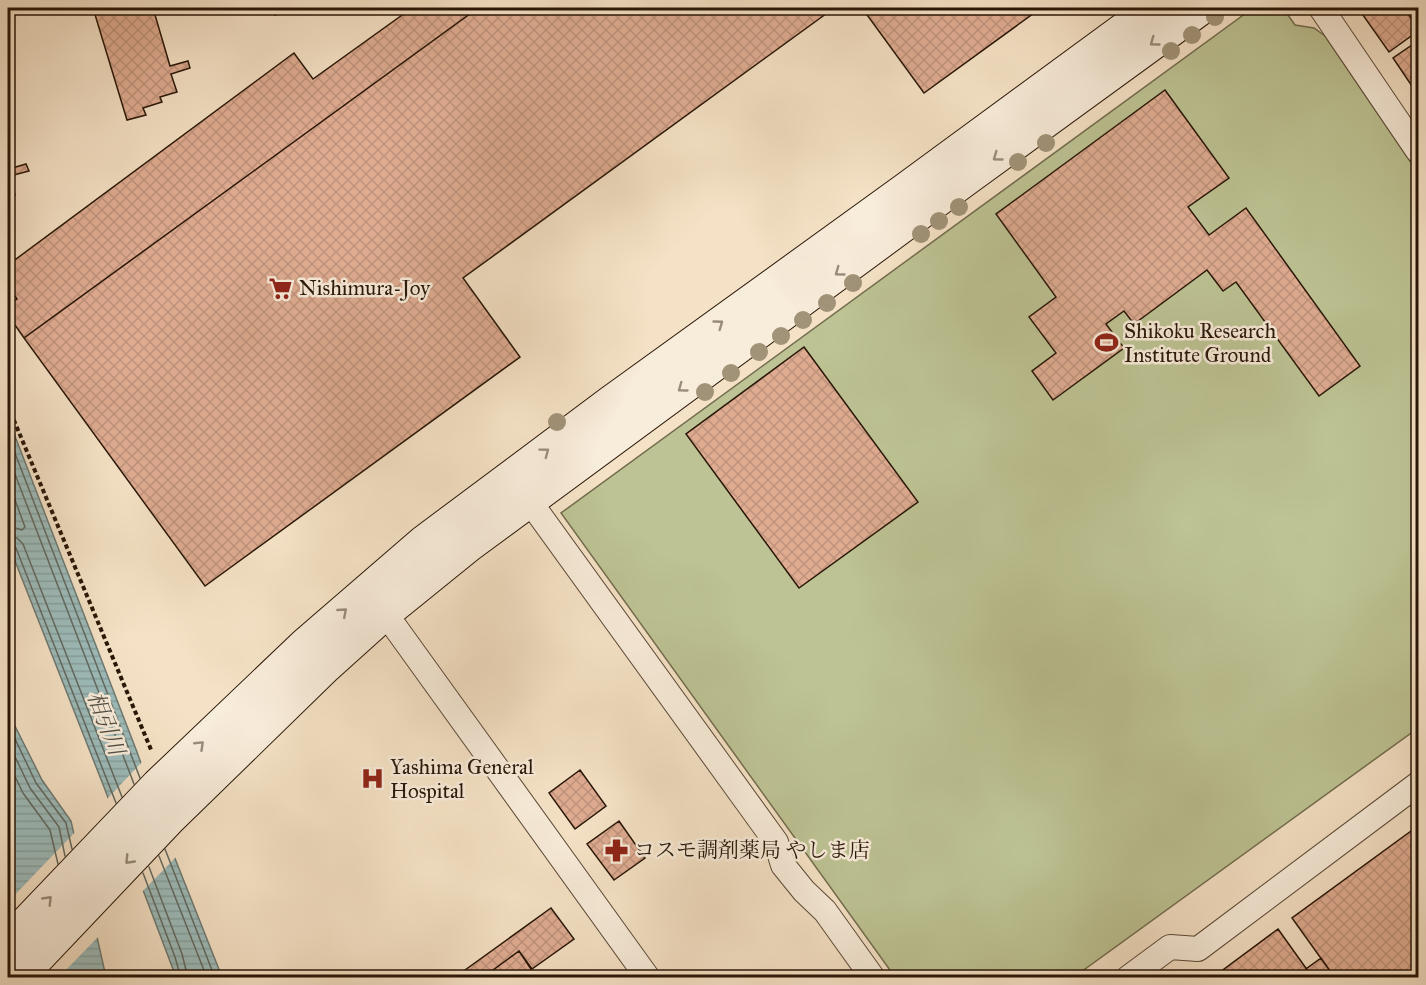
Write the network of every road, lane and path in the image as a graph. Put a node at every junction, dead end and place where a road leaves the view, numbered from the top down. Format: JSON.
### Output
{"nodes":[{"id":1,"x":1153,"y":8,"type":"edge"},
{"id":2,"x":1202,"y":8,"type":"edge"},
{"id":3,"x":1321,"y":8,"type":"edge"},
{"id":4,"x":1419,"y":151,"type":"edge"},
{"id":5,"x":8,"y":406,"type":"edge"},
{"id":6,"x":520,"y":489,"type":"junction"},
{"id":7,"x":385,"y":613,"type":"junction"},
{"id":8,"x":157,"y":773,"type":"junction"},
{"id":9,"x":1419,"y":784,"type":"edge"},
{"id":10,"x":8,"y":942,"type":"edge"},
{"id":11,"x":18,"y":978,"type":"edge"},
{"id":12,"x":648,"y":978,"type":"edge"},
{"id":13,"x":873,"y":978,"type":"edge"},
{"id":14,"x":1128,"y":978,"type":"edge"}],
"edges":[{"from":6,"to":1,"type":"street","one_way":true},
{"from":2,"to":6,"type":"street","one_way":true},
{"from":3,"to":4,"type":"street"},
{"from":5,"to":8,"type":"path"},
{"from":6,"to":7,"type":"street"},
{"from":8,"to":6,"type":"street","one_way":true},
{"from":6,"to":13,"type":"street"},
{"from":7,"to":11,"type":"street","one_way":true},
{"from":7,"to":12,"type":"street"},
{"from":10,"to":8,"type":"street","one_way":true},
{"from":9,"to":14,"type":"street"}]}
